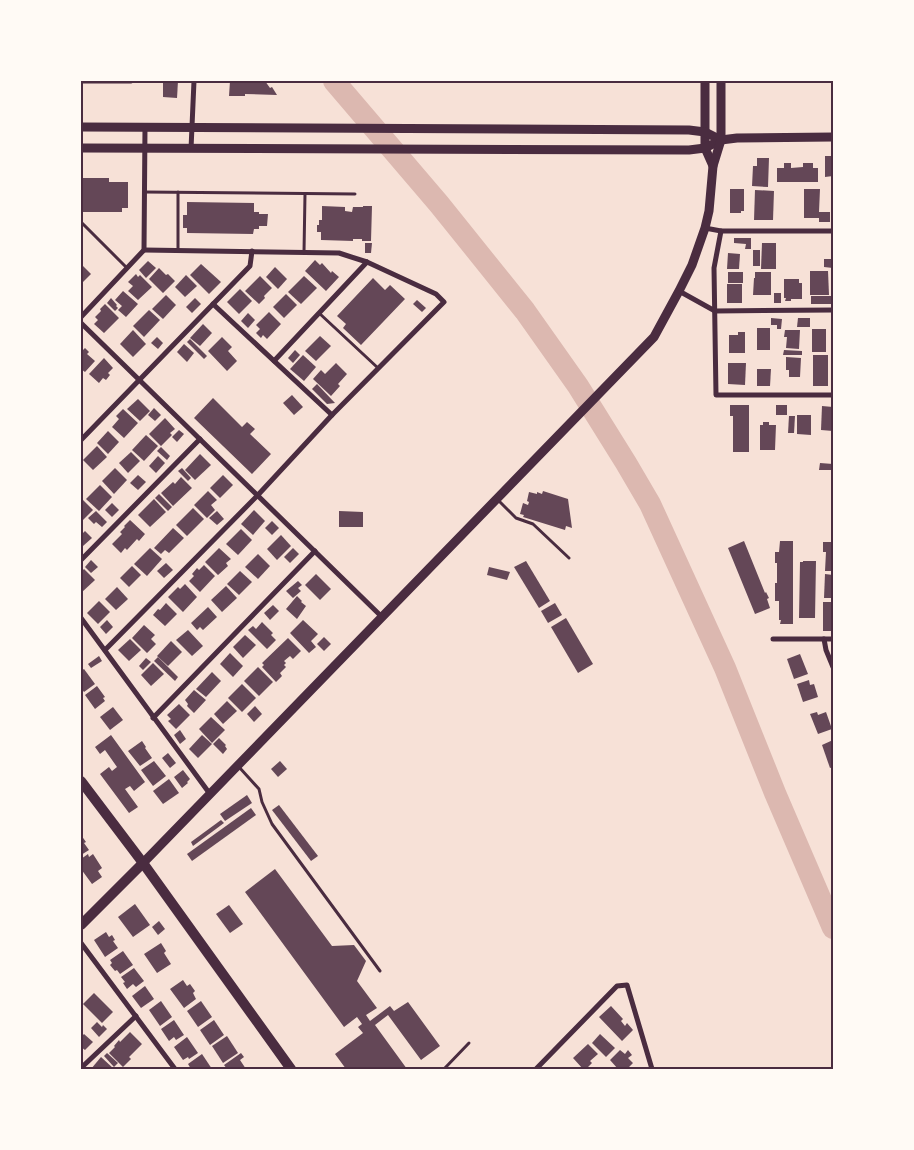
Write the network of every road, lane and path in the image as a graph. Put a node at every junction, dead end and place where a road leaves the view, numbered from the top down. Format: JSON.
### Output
{"nodes":[{"id":1,"x":194,"y":81,"type":"edge"},
{"id":2,"x":705,"y":81,"type":"edge"},
{"id":3,"x":720,"y":81,"type":"edge"},
{"id":4,"x":81,"y":82,"type":"edge"},
{"id":5,"x":99,"y":82,"type":"edge"},
{"id":6,"x":131,"y":82,"type":"edge"},
{"id":7,"x":81,"y":127,"type":"edge"},
{"id":8,"x":145,"y":127,"type":"junction"},
{"id":9,"x":193,"y":128,"type":"junction"},
{"id":10,"x":705,"y":132,"type":"junction"},
{"id":11,"x":833,"y":137,"type":"edge"},
{"id":12,"x":721,"y":140,"type":"junction"},
{"id":13,"x":81,"y":148,"type":"edge"},
{"id":14,"x":705,"y":148,"type":"junction"},
{"id":15,"x":144,"y":149,"type":"junction"},
{"id":16,"x":191,"y":149,"type":"junction"},
{"id":17,"x":713,"y":166,"type":"junction"},
{"id":18,"x":144,"y":192,"type":"junction"},
{"id":19,"x":178,"y":192,"type":"junction"},
{"id":20,"x":305,"y":194,"type":"junction"},
{"id":21,"x":355,"y":194,"type":"dead end"},
{"id":22,"x":81,"y":222,"type":"edge"},
{"id":23,"x":705,"y":228,"type":"junction"},
{"id":24,"x":721,"y":231,"type":"junction"},
{"id":25,"x":833,"y":231,"type":"edge"},
{"id":26,"x":144,"y":250,"type":"junction"},
{"id":27,"x":178,"y":250,"type":"junction"},
{"id":28,"x":252,"y":251,"type":"junction"},
{"id":29,"x":304,"y":252,"type":"junction"},
{"id":30,"x":367,"y":262,"type":"junction"},
{"id":31,"x":127,"y":268,"type":"junction"},
{"id":32,"x":679,"y":291,"type":"junction"},
{"id":33,"x":213,"y":304,"type":"junction"},
{"id":34,"x":833,"y":310,"type":"edge"},
{"id":35,"x":715,"y":311,"type":"junction"},
{"id":36,"x":319,"y":314,"type":"junction"},
{"id":37,"x":81,"y":317,"type":"edge"},
{"id":38,"x":81,"y":323,"type":"edge"},
{"id":39,"x":274,"y":361,"type":"junction"},
{"id":40,"x":378,"y":369,"type":"junction"},
{"id":41,"x":140,"y":380,"type":"junction"},
{"id":42,"x":833,"y":395,"type":"edge"},
{"id":43,"x":332,"y":415,"type":"junction"},
{"id":44,"x":200,"y":439,"type":"junction"},
{"id":45,"x":81,"y":440,"type":"edge"},
{"id":46,"x":257,"y":496,"type":"junction"},
{"id":47,"x":497,"y":499,"type":"junction"},
{"id":48,"x":315,"y":551,"type":"junction"},
{"id":49,"x":569,"y":558,"type":"dead end"},
{"id":50,"x":81,"y":560,"type":"edge"},
{"id":51,"x":382,"y":617,"type":"junction"},
{"id":52,"x":81,"y":618,"type":"edge"},
{"id":53,"x":833,"y":638,"type":"edge"},
{"id":54,"x":772,"y":639,"type":"dead end"},
{"id":55,"x":824,"y":639,"type":"junction"},
{"id":56,"x":104,"y":650,"type":"junction"},
{"id":57,"x":833,"y":667,"type":"edge"},
{"id":58,"x":153,"y":718,"type":"junction"},
{"id":59,"x":237,"y":766,"type":"junction"},
{"id":60,"x":81,"y":781,"type":"edge"},
{"id":61,"x":210,"y":794,"type":"junction"},
{"id":62,"x":143,"y":863,"type":"junction"},
{"id":63,"x":81,"y":925,"type":"edge"},
{"id":64,"x":81,"y":942,"type":"edge"},
{"id":65,"x":380,"y":971,"type":"dead end"},
{"id":66,"x":136,"y":1016,"type":"junction"},
{"id":67,"x":469,"y":1043,"type":"dead end"},
{"id":68,"x":81,"y":1068,"type":"edge"},
{"id":69,"x":174,"y":1069,"type":"edge"},
{"id":70,"x":291,"y":1069,"type":"edge"},
{"id":71,"x":444,"y":1069,"type":"edge"},
{"id":72,"x":536,"y":1069,"type":"edge"},
{"id":73,"x":652,"y":1069,"type":"edge"}],
"edges":[{"from":1,"to":9,"type":"street"},
{"from":2,"to":10,"type":"street"},
{"from":3,"to":12,"type":"street"},
{"from":4,"to":5,"type":"lane"},
{"from":5,"to":6,"type":"lane"},
{"from":7,"to":8,"type":"street"},
{"from":8,"to":9,"type":"street"},
{"from":8,"to":15,"type":"street"},
{"from":9,"to":10,"type":"street"},
{"from":9,"to":16,"type":"street"},
{"from":10,"to":12,"type":"street"},
{"from":10,"to":14,"type":"street"},
{"from":11,"to":12,"type":"street"},
{"from":12,"to":14,"type":"street"},
{"from":12,"to":17,"type":"street"},
{"from":13,"to":15,"type":"street"},
{"from":14,"to":16,"type":"street"},
{"from":14,"to":17,"type":"street"},
{"from":15,"to":16,"type":"street"},
{"from":15,"to":18,"type":"street"},
{"from":17,"to":23,"type":"street"},
{"from":18,"to":19,"type":"lane"},
{"from":18,"to":26,"type":"street"},
{"from":19,"to":20,"type":"lane"},
{"from":19,"to":27,"type":"lane"},
{"from":20,"to":21,"type":"lane"},
{"from":20,"to":29,"type":"lane"},
{"from":22,"to":31,"type":"lane"},
{"from":23,"to":24,"type":"street"},
{"from":23,"to":32,"type":"street"},
{"from":24,"to":25,"type":"street"},
{"from":24,"to":35,"type":"street"},
{"from":26,"to":27,"type":"street"},
{"from":26,"to":31,"type":"street"},
{"from":27,"to":28,"type":"street"},
{"from":28,"to":29,"type":"street"},
{"from":28,"to":33,"type":"street"},
{"from":29,"to":30,"type":"street"},
{"from":30,"to":36,"type":"street"},
{"from":30,"to":40,"type":"street"},
{"from":31,"to":37,"type":"street"},
{"from":32,"to":35,"type":"street"},
{"from":32,"to":47,"type":"street"},
{"from":33,"to":39,"type":"street"},
{"from":33,"to":41,"type":"street"},
{"from":34,"to":35,"type":"street"},
{"from":35,"to":42,"type":"street"},
{"from":36,"to":39,"type":"street"},
{"from":36,"to":40,"type":"lane"},
{"from":38,"to":41,"type":"street"},
{"from":39,"to":43,"type":"street"},
{"from":40,"to":43,"type":"street"},
{"from":41,"to":44,"type":"street"},
{"from":41,"to":45,"type":"street"},
{"from":43,"to":46,"type":"street"},
{"from":44,"to":46,"type":"street"},
{"from":44,"to":50,"type":"street"},
{"from":46,"to":48,"type":"street"},
{"from":46,"to":56,"type":"street"},
{"from":47,"to":49,"type":"lane"},
{"from":47,"to":51,"type":"street"},
{"from":48,"to":51,"type":"street"},
{"from":48,"to":58,"type":"street"},
{"from":51,"to":59,"type":"street"},
{"from":52,"to":56,"type":"street"},
{"from":53,"to":55,"type":"street"},
{"from":54,"to":55,"type":"street"},
{"from":55,"to":57,"type":"street"},
{"from":56,"to":58,"type":"street"},
{"from":58,"to":61,"type":"street"},
{"from":59,"to":61,"type":"street"},
{"from":59,"to":65,"type":"lane"},
{"from":60,"to":62,"type":"main road"},
{"from":61,"to":62,"type":"street"},
{"from":62,"to":63,"type":"main road"},
{"from":62,"to":70,"type":"main road"},
{"from":64,"to":66,"type":"street"},
{"from":66,"to":68,"type":"street"},
{"from":66,"to":69,"type":"street"},
{"from":67,"to":71,"type":"lane"},
{"from":72,"to":73,"type":"street"}]}
